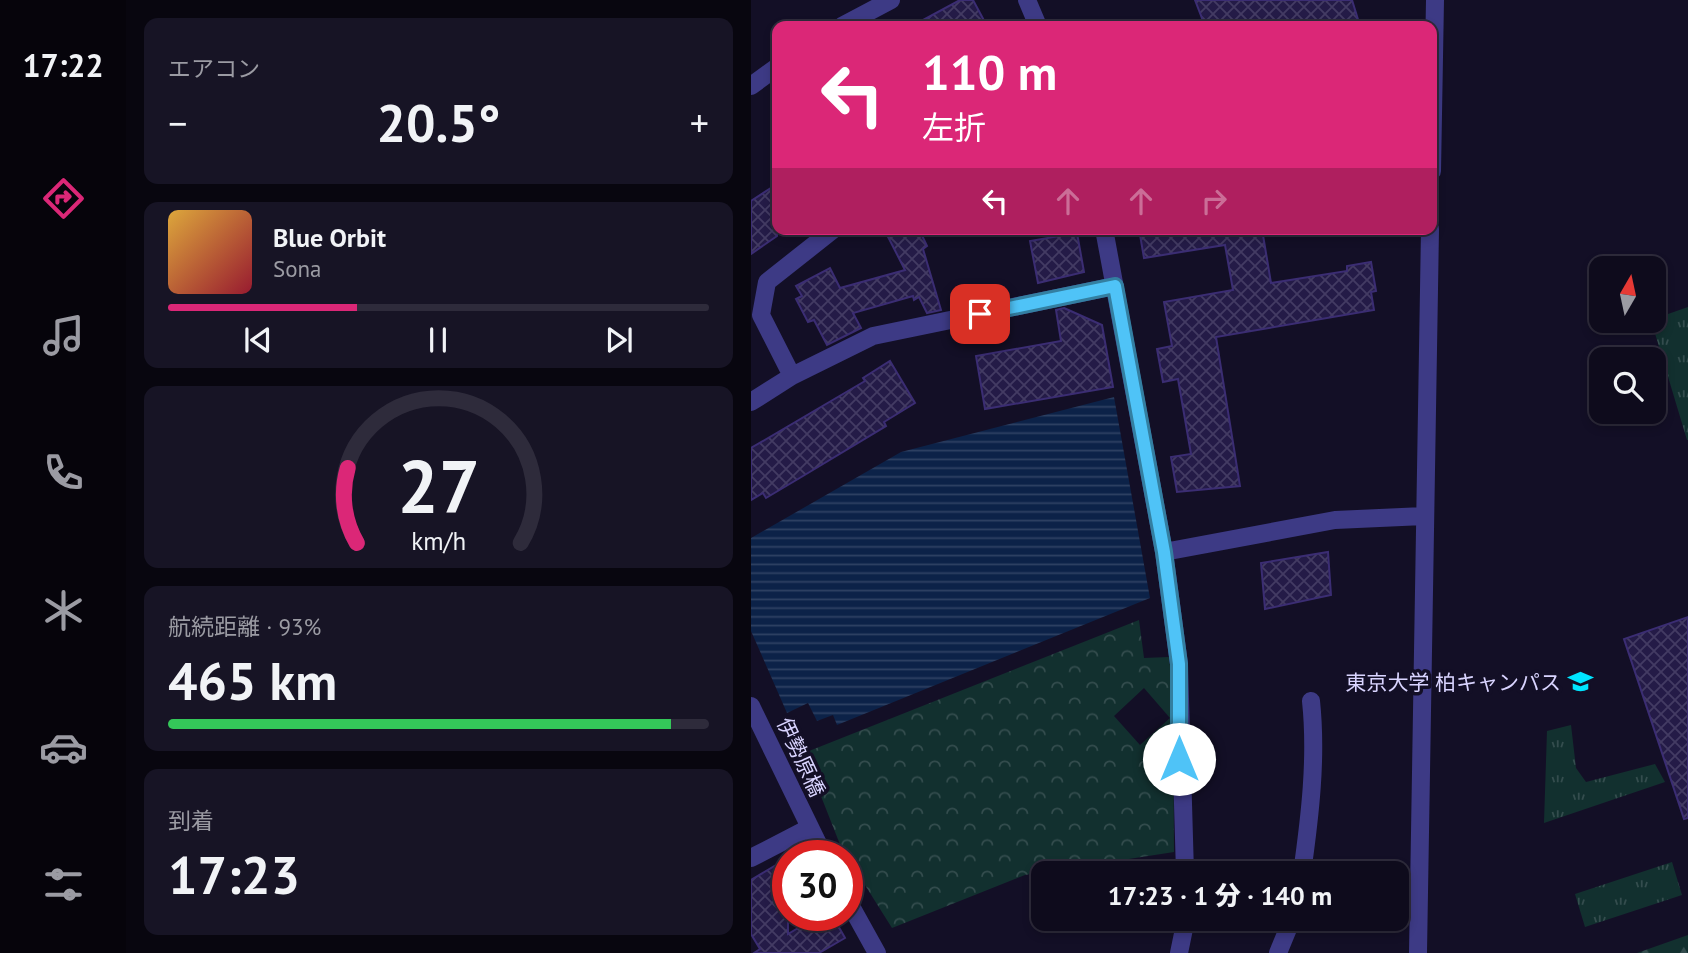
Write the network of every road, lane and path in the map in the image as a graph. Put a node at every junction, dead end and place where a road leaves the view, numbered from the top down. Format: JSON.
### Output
{"nodes":[{"id":1,"x":891,"y":0,"type":"edge"},
{"id":2,"x":1027,"y":0,"type":"edge"},
{"id":3,"x":1435,"y":0,"type":"edge"},
{"id":4,"x":851,"y":21,"type":"edge"},
{"id":5,"x":1036,"y":21,"type":"edge"},
{"id":6,"x":1435,"y":21,"type":"edge"},
{"id":7,"x":772,"y":71,"type":"edge"},
{"id":8,"x":751,"y":86,"type":"edge"},
{"id":9,"x":826,"y":235,"type":"edge"},
{"id":10,"x":1105,"y":235,"type":"edge"},
{"id":11,"x":1431,"y":235,"type":"edge"},
{"id":12,"x":1115,"y":286,"type":"junction"},
{"id":13,"x":792,"y":376,"type":"junction"},
{"id":14,"x":751,"y":402,"type":"edge"},
{"id":15,"x":1424,"y":516,"type":"junction"},
{"id":16,"x":1164,"y":552,"type":"junction"},
{"id":17,"x":1311,"y":701,"type":"dead end"},
{"id":18,"x":751,"y":706,"type":"edge"},
{"id":19,"x":809,"y":828,"type":"junction"},
{"id":20,"x":815,"y":840,"type":"edge"},
{"id":21,"x":751,"y":858,"type":"edge"},
{"id":22,"x":1185,"y":861,"type":"edge"},
{"id":23,"x":1303,"y":861,"type":"edge"},
{"id":24,"x":863,"y":928,"type":"edge"},
{"id":25,"x":1184,"y":931,"type":"edge"},
{"id":26,"x":1287,"y":931,"type":"edge"},
{"id":27,"x":877,"y":953,"type":"edge"},
{"id":28,"x":1179,"y":953,"type":"edge"},
{"id":29,"x":1278,"y":953,"type":"edge"},
{"id":30,"x":1418,"y":953,"type":"edge"}],
"edges":[{"from":1,"to":4,"type":"street"},
{"from":2,"to":5,"type":"street"},
{"from":3,"to":6,"type":"street"},
{"from":7,"to":8,"type":"street"},
{"from":9,"to":13,"type":"street"},
{"from":10,"to":12,"type":"street"},
{"from":11,"to":15,"type":"street"},
{"from":12,"to":13,"type":"street"},
{"from":12,"to":16,"type":"street"},
{"from":13,"to":14,"type":"street"},
{"from":15,"to":16,"type":"street"},
{"from":15,"to":30,"type":"street"},
{"from":16,"to":22,"type":"street"},
{"from":17,"to":23,"type":"street"},
{"from":18,"to":19,"type":"street","name":"伊勢原橋"},
{"from":19,"to":20,"type":"street","name":"伊勢原橋"},
{"from":19,"to":21,"type":"street"},
{"from":24,"to":27,"type":"street"},
{"from":25,"to":28,"type":"street"},
{"from":26,"to":29,"type":"street"}]}
